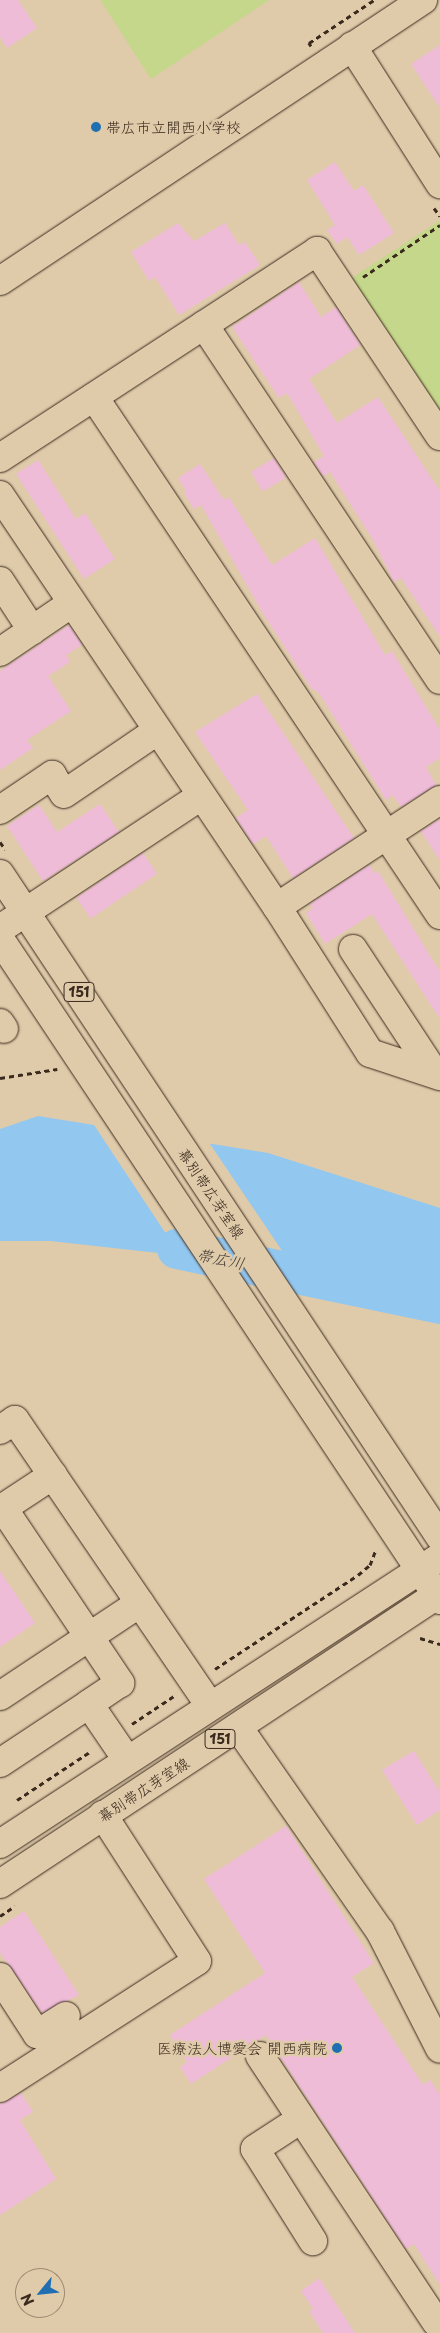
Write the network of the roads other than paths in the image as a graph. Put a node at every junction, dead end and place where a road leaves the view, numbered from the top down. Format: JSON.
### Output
{"nodes":[{"id":1,"x":423,"y":0,"type":"edge"},
{"id":2,"x":352,"y":46,"type":"junction"},
{"id":3,"x":440,"y":184,"type":"edge"},
{"id":4,"x":0,"y":281,"type":"edge"},
{"id":5,"x":204,"y":325,"type":"junction"},
{"id":6,"x":94,"y":397,"type":"junction"},
{"id":7,"x":440,"y":436,"type":"edge"},
{"id":8,"x":0,"y":458,"type":"edge"},
{"id":9,"x":0,"y":495,"type":"edge"},
{"id":10,"x":0,"y":581,"type":"edge"},
{"id":11,"x":72,"y":603,"type":"junction"},
{"id":12,"x":32,"y":630,"type":"junction"},
{"id":13,"x":0,"y":652,"type":"edge"},
{"id":14,"x":440,"y":680,"type":"edge"},
{"id":15,"x":157,"y":731,"type":"junction"},
{"id":16,"x":201,"y":796,"type":"junction"},
{"id":17,"x":440,"y":800,"type":"edge"},
{"id":18,"x":0,"y":810,"type":"edge"},
{"id":19,"x":387,"y":835,"type":"junction"},
{"id":20,"x":0,"y":874,"type":"edge"},
{"id":21,"x":277,"y":907,"type":"junction"},
{"id":22,"x":26,"y":912,"type":"junction"},
{"id":23,"x":440,"y":915,"type":"edge"},
{"id":24,"x":0,"y":929,"type":"edge"},
{"id":25,"x":0,"y":939,"type":"edge"},
{"id":26,"x":354,"y":950,"type":"dead end"},
{"id":27,"x":437,"y":1075,"type":"edge"},
{"id":28,"x":0,"y":1430,"type":"edge"},
{"id":29,"x":53,"y":1475,"type":"junction"},
{"id":30,"x":440,"y":1537,"type":"edge"},
{"id":31,"x":430,"y":1564,"type":"edge"},
{"id":32,"x":439,"y":1596,"type":"edge"},
{"id":33,"x":140,"y":1603,"type":"junction"},
{"id":34,"x":89,"y":1637,"type":"junction"},
{"id":35,"x":0,"y":1696,"type":"edge"},
{"id":36,"x":89,"y":1704,"type":"junction"},
{"id":37,"x":209,"y":1704,"type":"junction"},
{"id":38,"x":238,"y":1726,"type":"junction"},
{"id":39,"x":127,"y":1760,"type":"junction"},
{"id":40,"x":0,"y":1763,"type":"edge"},
{"id":41,"x":104,"y":1815,"type":"junction"},
{"id":42,"x":0,"y":1844,"type":"edge"},
{"id":43,"x":0,"y":1884,"type":"edge"},
{"id":44,"x":0,"y":1977,"type":"edge"},
{"id":45,"x":66,"y":2016,"type":"dead end"},
{"id":46,"x":440,"y":2050,"type":"edge"},
{"id":47,"x":260,"y":2056,"type":"dead end"},
{"id":48,"x":0,"y":2088,"type":"edge"},
{"id":49,"x":301,"y":2119,"type":"junction"},
{"id":50,"x":313,"y":2241,"type":"dead end"},
{"id":51,"x":432,"y":2325,"type":"edge"}],
"edges":[{"from":1,"to":2,"type":"street"},
{"from":2,"to":3,"type":"street"},
{"from":2,"to":4,"type":"street"},
{"from":5,"to":6,"type":"street"},
{"from":5,"to":7,"type":"street"},
{"from":5,"to":14,"type":"street"},
{"from":6,"to":8,"type":"street"},
{"from":6,"to":19,"type":"street"},
{"from":9,"to":11,"type":"street"},
{"from":10,"to":12,"type":"street"},
{"from":11,"to":12,"type":"street"},
{"from":11,"to":15,"type":"street"},
{"from":12,"to":13,"type":"street"},
{"from":15,"to":16,"type":"street"},
{"from":15,"to":18,"type":"street"},
{"from":16,"to":21,"type":"street"},
{"from":16,"to":22,"type":"street"},
{"from":17,"to":19,"type":"street"},
{"from":19,"to":21,"type":"street"},
{"from":19,"to":23,"type":"street"},
{"from":20,"to":22,"type":"street","name":"幕別帯広芽室線","number":"151"},
{"from":21,"to":27,"type":"street"},
{"from":22,"to":24,"type":"street"},
{"from":22,"to":30,"type":"street","name":"幕別帯広芽室線","number":"151"},
{"from":25,"to":31,"type":"street","name":"幕別帯広芽室線","number":"151"},
{"from":26,"to":27,"type":"street"},
{"from":28,"to":29,"type":"street"},
{"from":29,"to":33,"type":"street"},
{"from":29,"to":34,"type":"street"},
{"from":31,"to":32,"type":"street","name":"幕別帯広芽室線","number":"151"},
{"from":31,"to":37,"type":"street","number":"151"},
{"from":32,"to":38,"type":"street","name":"幕別帯広芽室線","number":"151"},
{"from":33,"to":34,"type":"street"},
{"from":33,"to":37,"type":"street"},
{"from":34,"to":35,"type":"street"},
{"from":34,"to":36,"type":"street"},
{"from":36,"to":39,"type":"street"},
{"from":36,"to":40,"type":"street"},
{"from":37,"to":39,"type":"street","number":"151"},
{"from":38,"to":41,"type":"street","name":"幕別帯広芽室線","number":"151"},
{"from":38,"to":46,"type":"street"},
{"from":39,"to":42,"type":"street","number":"151"},
{"from":41,"to":43,"type":"street","name":"幕別帯広芽室線","number":"151"},
{"from":41,"to":48,"type":"street"},
{"from":44,"to":45,"type":"street"},
{"from":47,"to":49,"type":"street"},
{"from":49,"to":50,"type":"street"},
{"from":49,"to":51,"type":"street"}]}
